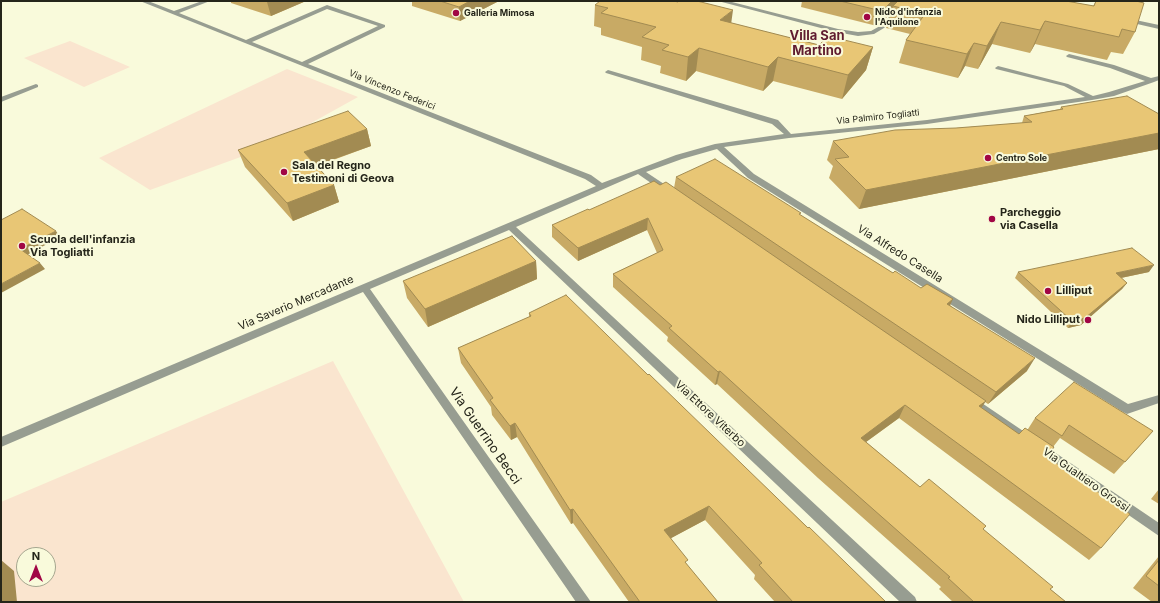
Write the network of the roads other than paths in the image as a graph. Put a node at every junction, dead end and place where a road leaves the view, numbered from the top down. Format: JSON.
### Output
{"nodes":[{"id":1,"x":143,"y":1,"type":"edge"},
{"id":2,"x":207,"y":1,"type":"edge"},
{"id":3,"x":721,"y":1,"type":"edge"},
{"id":4,"x":908,"y":1,"type":"edge"},
{"id":5,"x":174,"y":13,"type":"junction"},
{"id":6,"x":1121,"y":19,"type":"edge"},
{"id":7,"x":1159,"y":27,"type":"edge"},
{"id":8,"x":246,"y":42,"type":"junction"},
{"id":9,"x":1069,"y":56,"type":"dead end"},
{"id":10,"x":302,"y":64,"type":"junction"},
{"id":11,"x":998,"y":68,"type":"dead end"},
{"id":12,"x":608,"y":72,"type":"dead end"},
{"id":13,"x":1155,"y":79,"type":"edge"},
{"id":14,"x":36,"y":86,"type":"dead end"},
{"id":15,"x":1092,"y":98,"type":"junction"},
{"id":16,"x":1,"y":100,"type":"edge"},
{"id":17,"x":789,"y":136,"type":"junction"},
{"id":18,"x":718,"y":146,"type":"junction"},
{"id":19,"x":639,"y":171,"type":"junction"},
{"id":20,"x":601,"y":186,"type":"junction"},
{"id":21,"x":674,"y":195,"type":"edge"},
{"id":22,"x":509,"y":225,"type":"junction"},
{"id":23,"x":364,"y":287,"type":"junction"},
{"id":24,"x":962,"y":394,"type":"edge"},
{"id":25,"x":1159,"y":399,"type":"edge"},
{"id":26,"x":1,"y":442,"type":"edge"},
{"id":27,"x":1159,"y":530,"type":"edge"},
{"id":28,"x":584,"y":602,"type":"edge"},
{"id":29,"x":910,"y":602,"type":"edge"}],
"edges":[{"from":1,"to":5,"type":"street","name":"Via Vincenzo Federici"},
{"from":2,"to":5,"type":"street"},
{"from":3,"to":4,"type":"street"},
{"from":5,"to":8,"type":"street","name":"Via Vincenzo Federici"},
{"from":6,"to":7,"type":"street"},
{"from":8,"to":10,"type":"street","name":"Via Vincenzo Federici"},
{"from":8,"to":10,"type":"street"},
{"from":9,"to":13,"type":"street"},
{"from":10,"to":20,"type":"street","name":"Via Vincenzo Federici"},
{"from":11,"to":15,"type":"street"},
{"from":12,"to":17,"type":"street"},
{"from":13,"to":15,"type":"street","name":"Via Palmiro Togliatti"},
{"from":14,"to":16,"type":"street"},
{"from":15,"to":17,"type":"street","name":"Via Palmiro Togliatti"},
{"from":17,"to":18,"type":"street","name":"Via Palmiro Togliatti"},
{"from":18,"to":19,"type":"street","name":"Via Palmiro Togliatti"},
{"from":18,"to":25,"type":"street","name":"Via Alfredo Casella"},
{"from":19,"to":20,"type":"street","name":"Via Palmiro Togliatti"},
{"from":19,"to":21,"type":"street"},
{"from":20,"to":22,"type":"street","name":"Via Saverio Mercadante"},
{"from":22,"to":23,"type":"street","name":"Via Saverio Mercadante"},
{"from":22,"to":29,"type":"street","name":"Via Ettore Viterbo"},
{"from":23,"to":26,"type":"street","name":"Via Saverio Mercadante"},
{"from":23,"to":28,"type":"street","name":"Via Guerrino Becci"},
{"from":24,"to":27,"type":"street","name":"Via Gualtiero Grossi"}]}
